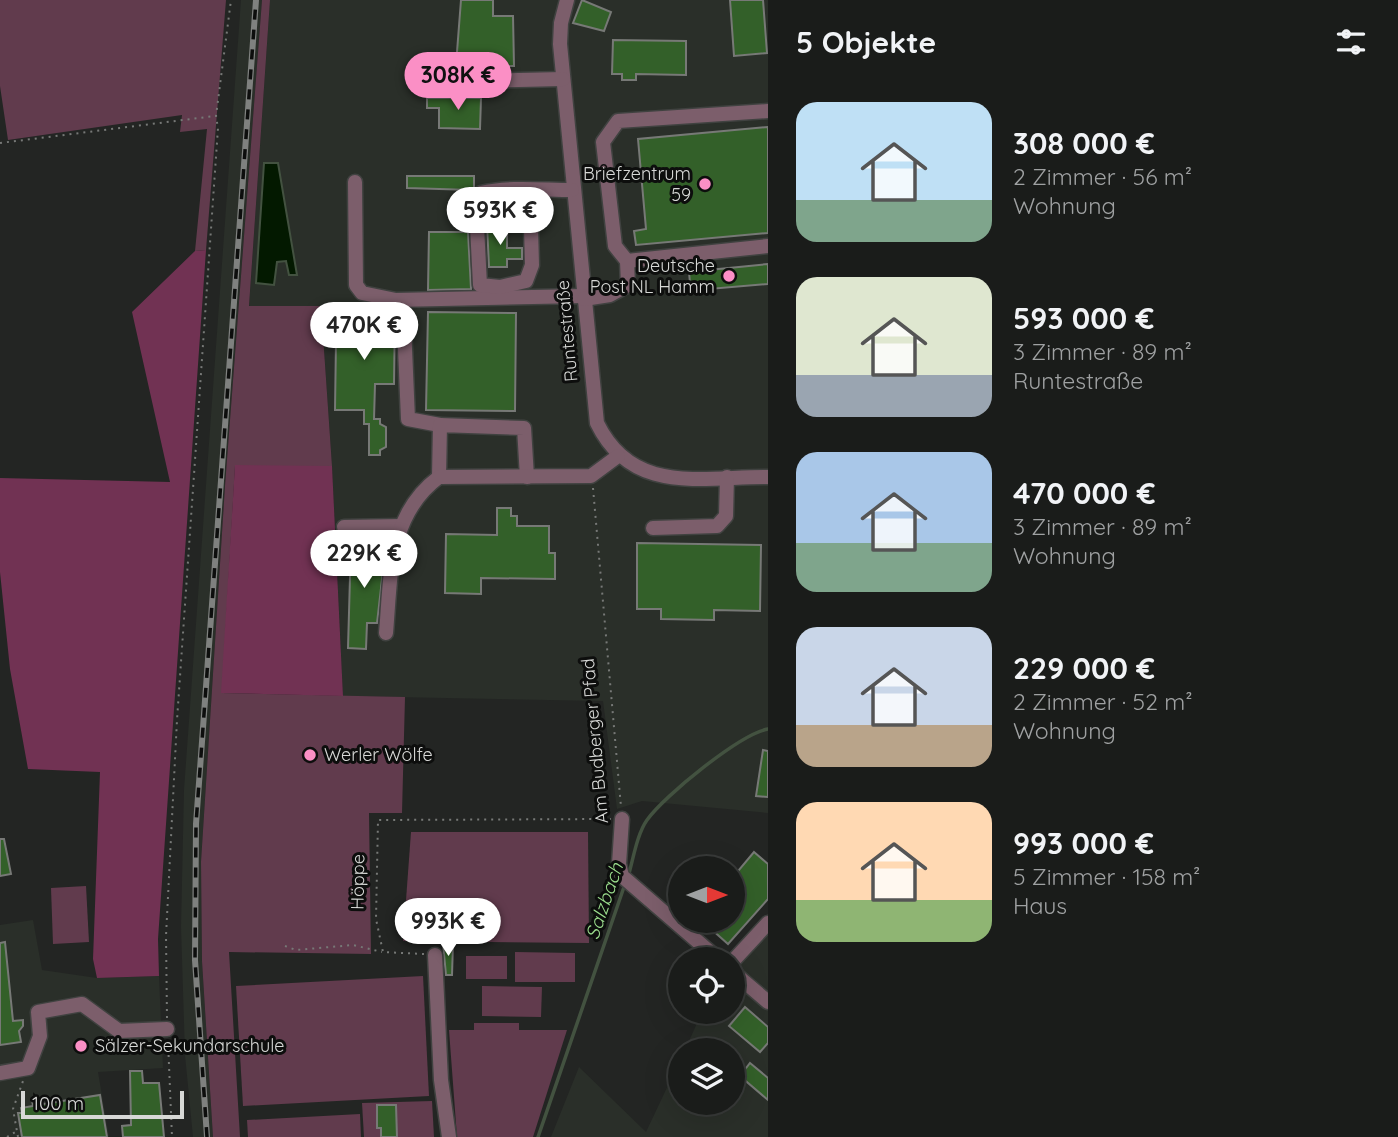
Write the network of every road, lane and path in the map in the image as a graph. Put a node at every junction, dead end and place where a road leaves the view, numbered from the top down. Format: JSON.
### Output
{"nodes":[{"id":1,"x":231,"y":0,"type":"edge"},
{"id":2,"x":567,"y":0,"type":"edge"},
{"id":3,"x":563,"y":79,"type":"junction"},
{"id":4,"x":474,"y":81,"type":"dead end"},
{"id":5,"x":768,"y":111,"type":"edge"},
{"id":6,"x":216,"y":116,"type":"junction"},
{"id":7,"x":0,"y":143,"type":"edge"},
{"id":8,"x":355,"y":182,"type":"dead end"},
{"id":9,"x":530,"y":190,"type":"junction"},
{"id":10,"x":572,"y":190,"type":"junction"},
{"id":11,"x":768,"y":246,"type":"edge"},
{"id":12,"x":627,"y":261,"type":"junction"},
{"id":13,"x":583,"y":298,"type":"junction"},
{"id":14,"x":404,"y":325,"type":"dead end"},
{"id":15,"x":440,"y":425,"type":"junction"},
{"id":16,"x":618,"y":456,"type":"junction"},
{"id":17,"x":591,"y":476,"type":"junction"},
{"id":18,"x":439,"y":477,"type":"junction"},
{"id":19,"x":527,"y":477,"type":"junction"},
{"id":20,"x":727,"y":477,"type":"junction"},
{"id":21,"x":768,"y":477,"type":"edge"},
{"id":22,"x":401,"y":526,"type":"junction"},
{"id":23,"x":344,"y":527,"type":"dead end"},
{"id":24,"x":653,"y":528,"type":"dead end"},
{"id":25,"x":386,"y":633,"type":"dead end"},
{"id":26,"x":622,"y":818,"type":"junction"},
{"id":27,"x":768,"y":923,"type":"edge"},
{"id":28,"x":285,"y":946,"type":"dead end"},
{"id":29,"x":704,"y":947,"type":"edge"},
{"id":30,"x":745,"y":948,"type":"edge"},
{"id":31,"x":383,"y":952,"type":"junction"},
{"id":32,"x":435,"y":955,"type":"joint"},
{"id":33,"x":745,"y":982,"type":"edge"},
{"id":34,"x":768,"y":1002,"type":"edge"},
{"id":35,"x":167,"y":1029,"type":"junction"},
{"id":36,"x":28,"y":1068,"type":"junction"},
{"id":37,"x":0,"y":1073,"type":"edge"},
{"id":38,"x":17,"y":1131,"type":"junction"},
{"id":39,"x":7,"y":1137,"type":"edge"},
{"id":40,"x":18,"y":1137,"type":"edge"},
{"id":41,"x":172,"y":1137,"type":"edge"},
{"id":42,"x":449,"y":1137,"type":"edge"}],
"edges":[{"from":1,"to":6,"type":"path"},
{"from":2,"to":3,"type":"street","name":"Runtestraße"},
{"from":3,"to":4,"type":"street"},
{"from":3,"to":10,"type":"street","name":"Runtestraße"},
{"from":5,"to":12,"type":"street"},
{"from":6,"to":7,"type":"path"},
{"from":6,"to":35,"type":"path"},
{"from":8,"to":13,"type":"street"},
{"from":9,"to":9,"type":"street"},
{"from":9,"to":10,"type":"street"},
{"from":10,"to":13,"type":"street","name":"Runtestraße"},
{"from":11,"to":12,"type":"street"},
{"from":12,"to":13,"type":"street"},
{"from":13,"to":16,"type":"street","name":"Runtestraße"},
{"from":14,"to":15,"type":"street"},
{"from":15,"to":18,"type":"street"},
{"from":15,"to":19,"type":"street"},
{"from":16,"to":17,"type":"street"},
{"from":16,"to":20,"type":"street"},
{"from":17,"to":19,"type":"street"},
{"from":17,"to":26,"type":"path","name":"Am Budberger Pfad"},
{"from":18,"to":19,"type":"street"},
{"from":18,"to":22,"type":"street"},
{"from":20,"to":21,"type":"street"},
{"from":20,"to":24,"type":"street"},
{"from":22,"to":23,"type":"street"},
{"from":22,"to":25,"type":"street"},
{"from":26,"to":29,"type":"street","name":"Am Budberger Pfad"},
{"from":26,"to":31,"type":"path","name":"Höppe"},
{"from":27,"to":30,"type":"street"},
{"from":28,"to":31,"type":"path"},
{"from":31,"to":32,"type":"path"},
{"from":32,"to":42,"type":"street"},
{"from":33,"to":34,"type":"street"},
{"from":35,"to":36,"type":"street"},
{"from":35,"to":41,"type":"path"},
{"from":36,"to":37,"type":"street"},
{"from":36,"to":38,"type":"path"},
{"from":38,"to":39,"type":"path"},
{"from":38,"to":40,"type":"path"}]}
